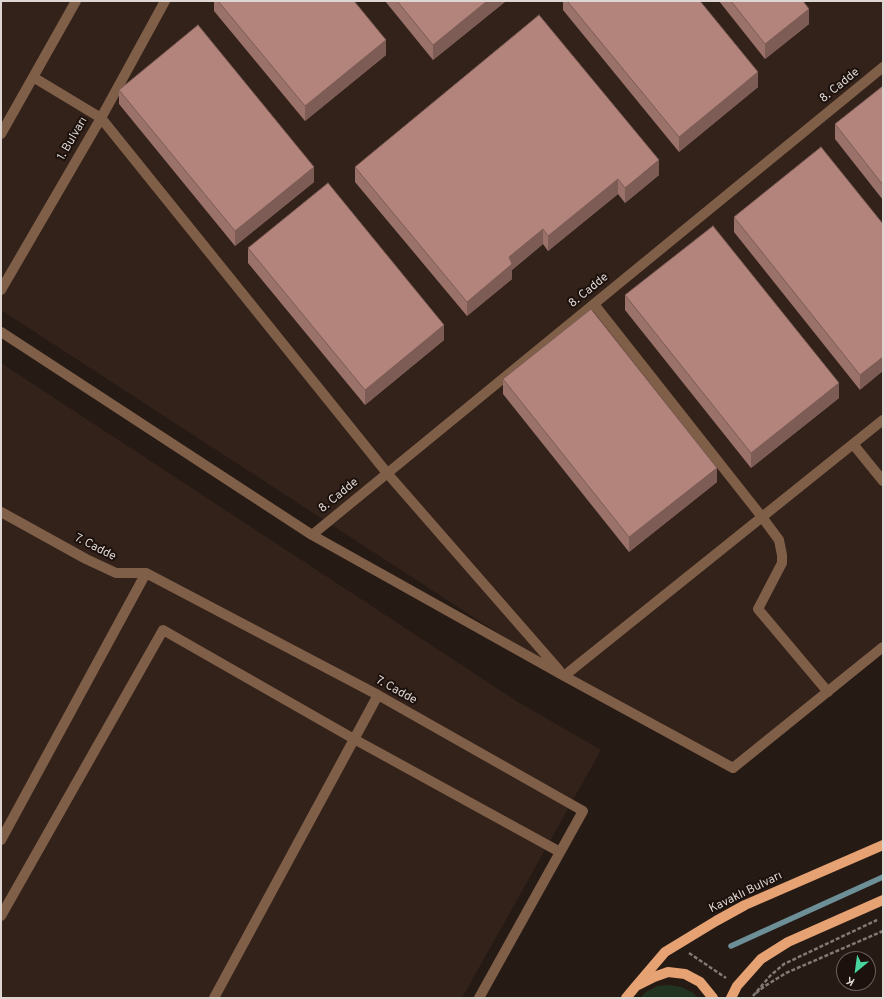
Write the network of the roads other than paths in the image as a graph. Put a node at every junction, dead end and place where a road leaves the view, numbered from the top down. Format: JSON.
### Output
{"nodes":[{"id":1,"x":76,"y":1,"type":"edge"},
{"id":2,"x":165,"y":1,"type":"edge"},
{"id":3,"x":883,"y":67,"type":"edge"},
{"id":4,"x":33,"y":77,"type":"junction"},
{"id":5,"x":101,"y":118,"type":"junction"},
{"id":6,"x":1,"y":134,"type":"edge"},
{"id":7,"x":1,"y":290,"type":"edge"},
{"id":8,"x":594,"y":304,"type":"junction"},
{"id":9,"x":1,"y":332,"type":"edge"},
{"id":10,"x":883,"y":420,"type":"edge"},
{"id":11,"x":853,"y":444,"type":"junction"},
{"id":12,"x":387,"y":473,"type":"junction"},
{"id":13,"x":883,"y":481,"type":"edge"},
{"id":14,"x":1,"y":512,"type":"edge"},
{"id":15,"x":762,"y":517,"type":"junction"},
{"id":16,"x":312,"y":535,"type":"junction"},
{"id":17,"x":146,"y":573,"type":"junction"},
{"id":18,"x":883,"y":647,"type":"edge"},
{"id":19,"x":564,"y":676,"type":"junction"},
{"id":20,"x":828,"y":692,"type":"junction"},
{"id":21,"x":378,"y":695,"type":"junction"},
{"id":22,"x":354,"y":739,"type":"junction"},
{"id":23,"x":1,"y":840,"type":"edge"},
{"id":24,"x":883,"y":845,"type":"edge"},
{"id":25,"x":560,"y":852,"type":"junction"},
{"id":26,"x":883,"y":900,"type":"edge"},
{"id":27,"x":1,"y":916,"type":"edge"},
{"id":28,"x":636,"y":986,"type":"junction"},
{"id":29,"x":214,"y":998,"type":"edge"},
{"id":30,"x":479,"y":998,"type":"edge"},
{"id":31,"x":626,"y":998,"type":"edge"},
{"id":32,"x":713,"y":998,"type":"edge"},
{"id":33,"x":731,"y":998,"type":"edge"}],
"edges":[{"from":1,"to":4,"type":"street"},
{"from":2,"to":5,"type":"street","name":"1. Bulvarı"},
{"from":3,"to":8,"type":"street","name":"8. Cadde"},
{"from":4,"to":5,"type":"street"},
{"from":4,"to":6,"type":"street"},
{"from":5,"to":7,"type":"street","name":"1. Bulvarı"},
{"from":5,"to":12,"type":"street"},
{"from":8,"to":12,"type":"street","name":"8. Cadde"},
{"from":8,"to":15,"type":"street"},
{"from":9,"to":16,"type":"street"},
{"from":10,"to":11,"type":"street"},
{"from":11,"to":13,"type":"street"},
{"from":11,"to":15,"type":"street"},
{"from":12,"to":16,"type":"street","name":"8. Cadde"},
{"from":12,"to":19,"type":"street"},
{"from":14,"to":17,"type":"street","name":"7. Cadde"},
{"from":15,"to":19,"type":"street"},
{"from":15,"to":20,"type":"street"},
{"from":16,"to":19,"type":"street"},
{"from":17,"to":21,"type":"street","name":"7. Cadde"},
{"from":17,"to":23,"type":"street"},
{"from":18,"to":20,"type":"street"},
{"from":19,"to":20,"type":"street"},
{"from":21,"to":22,"type":"street"},
{"from":21,"to":25,"type":"street","name":"7. Cadde"},
{"from":22,"to":25,"type":"street"},
{"from":22,"to":27,"type":"street"},
{"from":22,"to":29,"type":"street"},
{"from":24,"to":28,"type":"main road","name":"Kavaklı Bulvarı"},
{"from":25,"to":30,"type":"street","name":"7. Cadde"},
{"from":26,"to":33,"type":"main road"},
{"from":28,"to":31,"type":"main road","name":"Kavaklı Bulvarı"},
{"from":28,"to":32,"type":"main road"}]}
